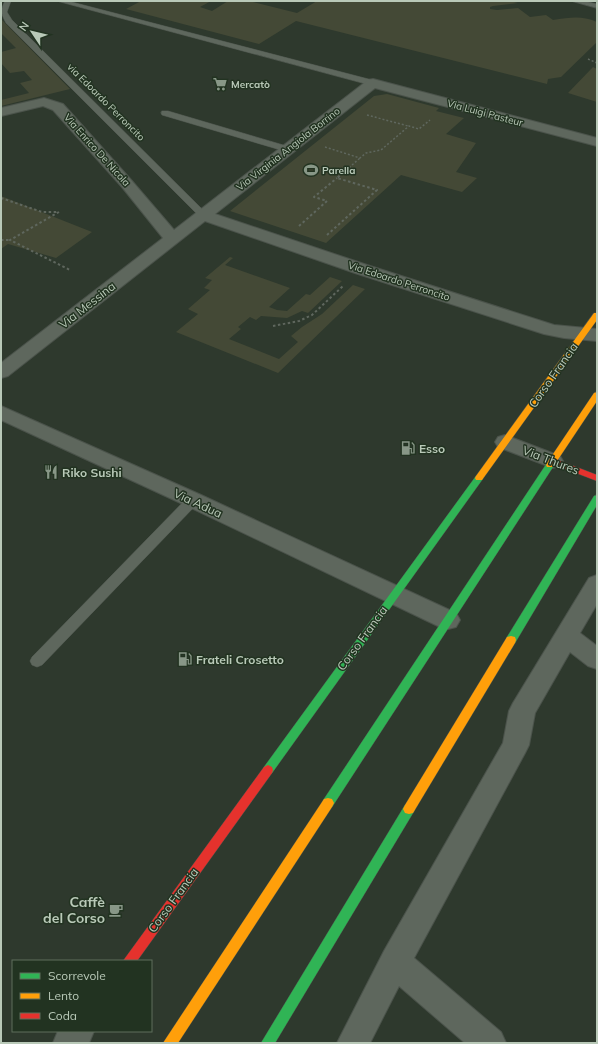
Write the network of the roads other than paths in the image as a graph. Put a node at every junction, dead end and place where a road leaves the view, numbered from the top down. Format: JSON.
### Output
{"nodes":[{"id":1,"x":8,"y":1,"type":"edge"},
{"id":2,"x":60,"y":1,"type":"edge"},
{"id":3,"x":574,"y":1,"type":"edge"},
{"id":4,"x":597,"y":6,"type":"edge"},
{"id":5,"x":373,"y":83,"type":"junction"},
{"id":6,"x":1,"y":112,"type":"edge"},
{"id":7,"x":165,"y":113,"type":"dead end"},
{"id":8,"x":597,"y":142,"type":"edge"},
{"id":9,"x":287,"y":149,"type":"junction"},
{"id":10,"x":203,"y":215,"type":"junction"},
{"id":11,"x":173,"y":238,"type":"junction"},
{"id":12,"x":597,"y":315,"type":"edge"},
{"id":13,"x":589,"y":335,"type":"edge"},
{"id":14,"x":1,"y":372,"type":"edge"},
{"id":15,"x":597,"y":395,"type":"edge"},
{"id":16,"x":1,"y":412,"type":"edge"},
{"id":17,"x":504,"y":442,"type":"junction"},
{"id":18,"x":552,"y":460,"type":"junction"},
{"id":19,"x":597,"y":478,"type":"edge"},
{"id":20,"x":597,"y":498,"type":"edge"},
{"id":21,"x":193,"y":500,"type":"junction"},
{"id":22,"x":597,"y":584,"type":"edge"},
{"id":23,"x":394,"y":594,"type":"junction"},
{"id":24,"x":448,"y":620,"type":"junction"},
{"id":25,"x":566,"y":636,"type":"junction"},
{"id":26,"x":597,"y":659,"type":"edge"},
{"id":27,"x":37,"y":661,"type":"dead end"},
{"id":28,"x":130,"y":960,"type":"edge"},
{"id":29,"x":396,"y":962,"type":"junction"},
{"id":30,"x":77,"y":1032,"type":"edge"},
{"id":31,"x":69,"y":1043,"type":"edge"},
{"id":32,"x":170,"y":1043,"type":"edge"},
{"id":33,"x":268,"y":1043,"type":"edge"},
{"id":34,"x":353,"y":1043,"type":"edge"},
{"id":35,"x":490,"y":1043,"type":"edge"}],
"edges":[{"from":1,"to":10,"type":"lane","name":"via Edoardo Perroncito"},
{"from":2,"to":5,"type":"lane"},
{"from":3,"to":4,"type":"lane"},
{"from":5,"to":8,"type":"street","name":"Via Luigi Pasteur"},
{"from":5,"to":9,"type":"street","name":"Via Virginia Angiola Borrino"},
{"from":6,"to":11,"type":"street","name":"Via Enrico De Nicola"},
{"from":7,"to":9,"type":"lane"},
{"from":9,"to":10,"type":"street","name":"Via Virginia Angiola Borrino"},
{"from":10,"to":11,"type":"street","name":"Via Virginia Angiola Borrino"},
{"from":10,"to":13,"type":"street","name":"Via Edoardo Perroncito"},
{"from":11,"to":14,"type":"street","name":"Via Messina"},
{"from":12,"to":13,"type":"main road","name":"Corso Francia"},
{"from":13,"to":17,"type":"main road","name":"Corso Francia"},
{"from":15,"to":18,"type":"main road"},
{"from":16,"to":21,"type":"street","name":"Via Adua"},
{"from":17,"to":18,"type":"street","name":"Via Thures"},
{"from":17,"to":23,"type":"main road","name":"Corso Francia"},
{"from":18,"to":19,"type":"main road","name":"Via Thures"},
{"from":18,"to":24,"type":"main road"},
{"from":20,"to":33,"type":"main road"},
{"from":21,"to":23,"type":"street","name":"Via Adua"},
{"from":21,"to":27,"type":"lane"},
{"from":22,"to":25,"type":"street"},
{"from":23,"to":24,"type":"street","name":"Via Adua"},
{"from":23,"to":28,"type":"main road","name":"Corso Francia"},
{"from":24,"to":32,"type":"main road"},
{"from":25,"to":26,"type":"street"},
{"from":25,"to":29,"type":"street"},
{"from":29,"to":34,"type":"street"},
{"from":29,"to":35,"type":"street"},
{"from":30,"to":31,"type":"street"}]}
